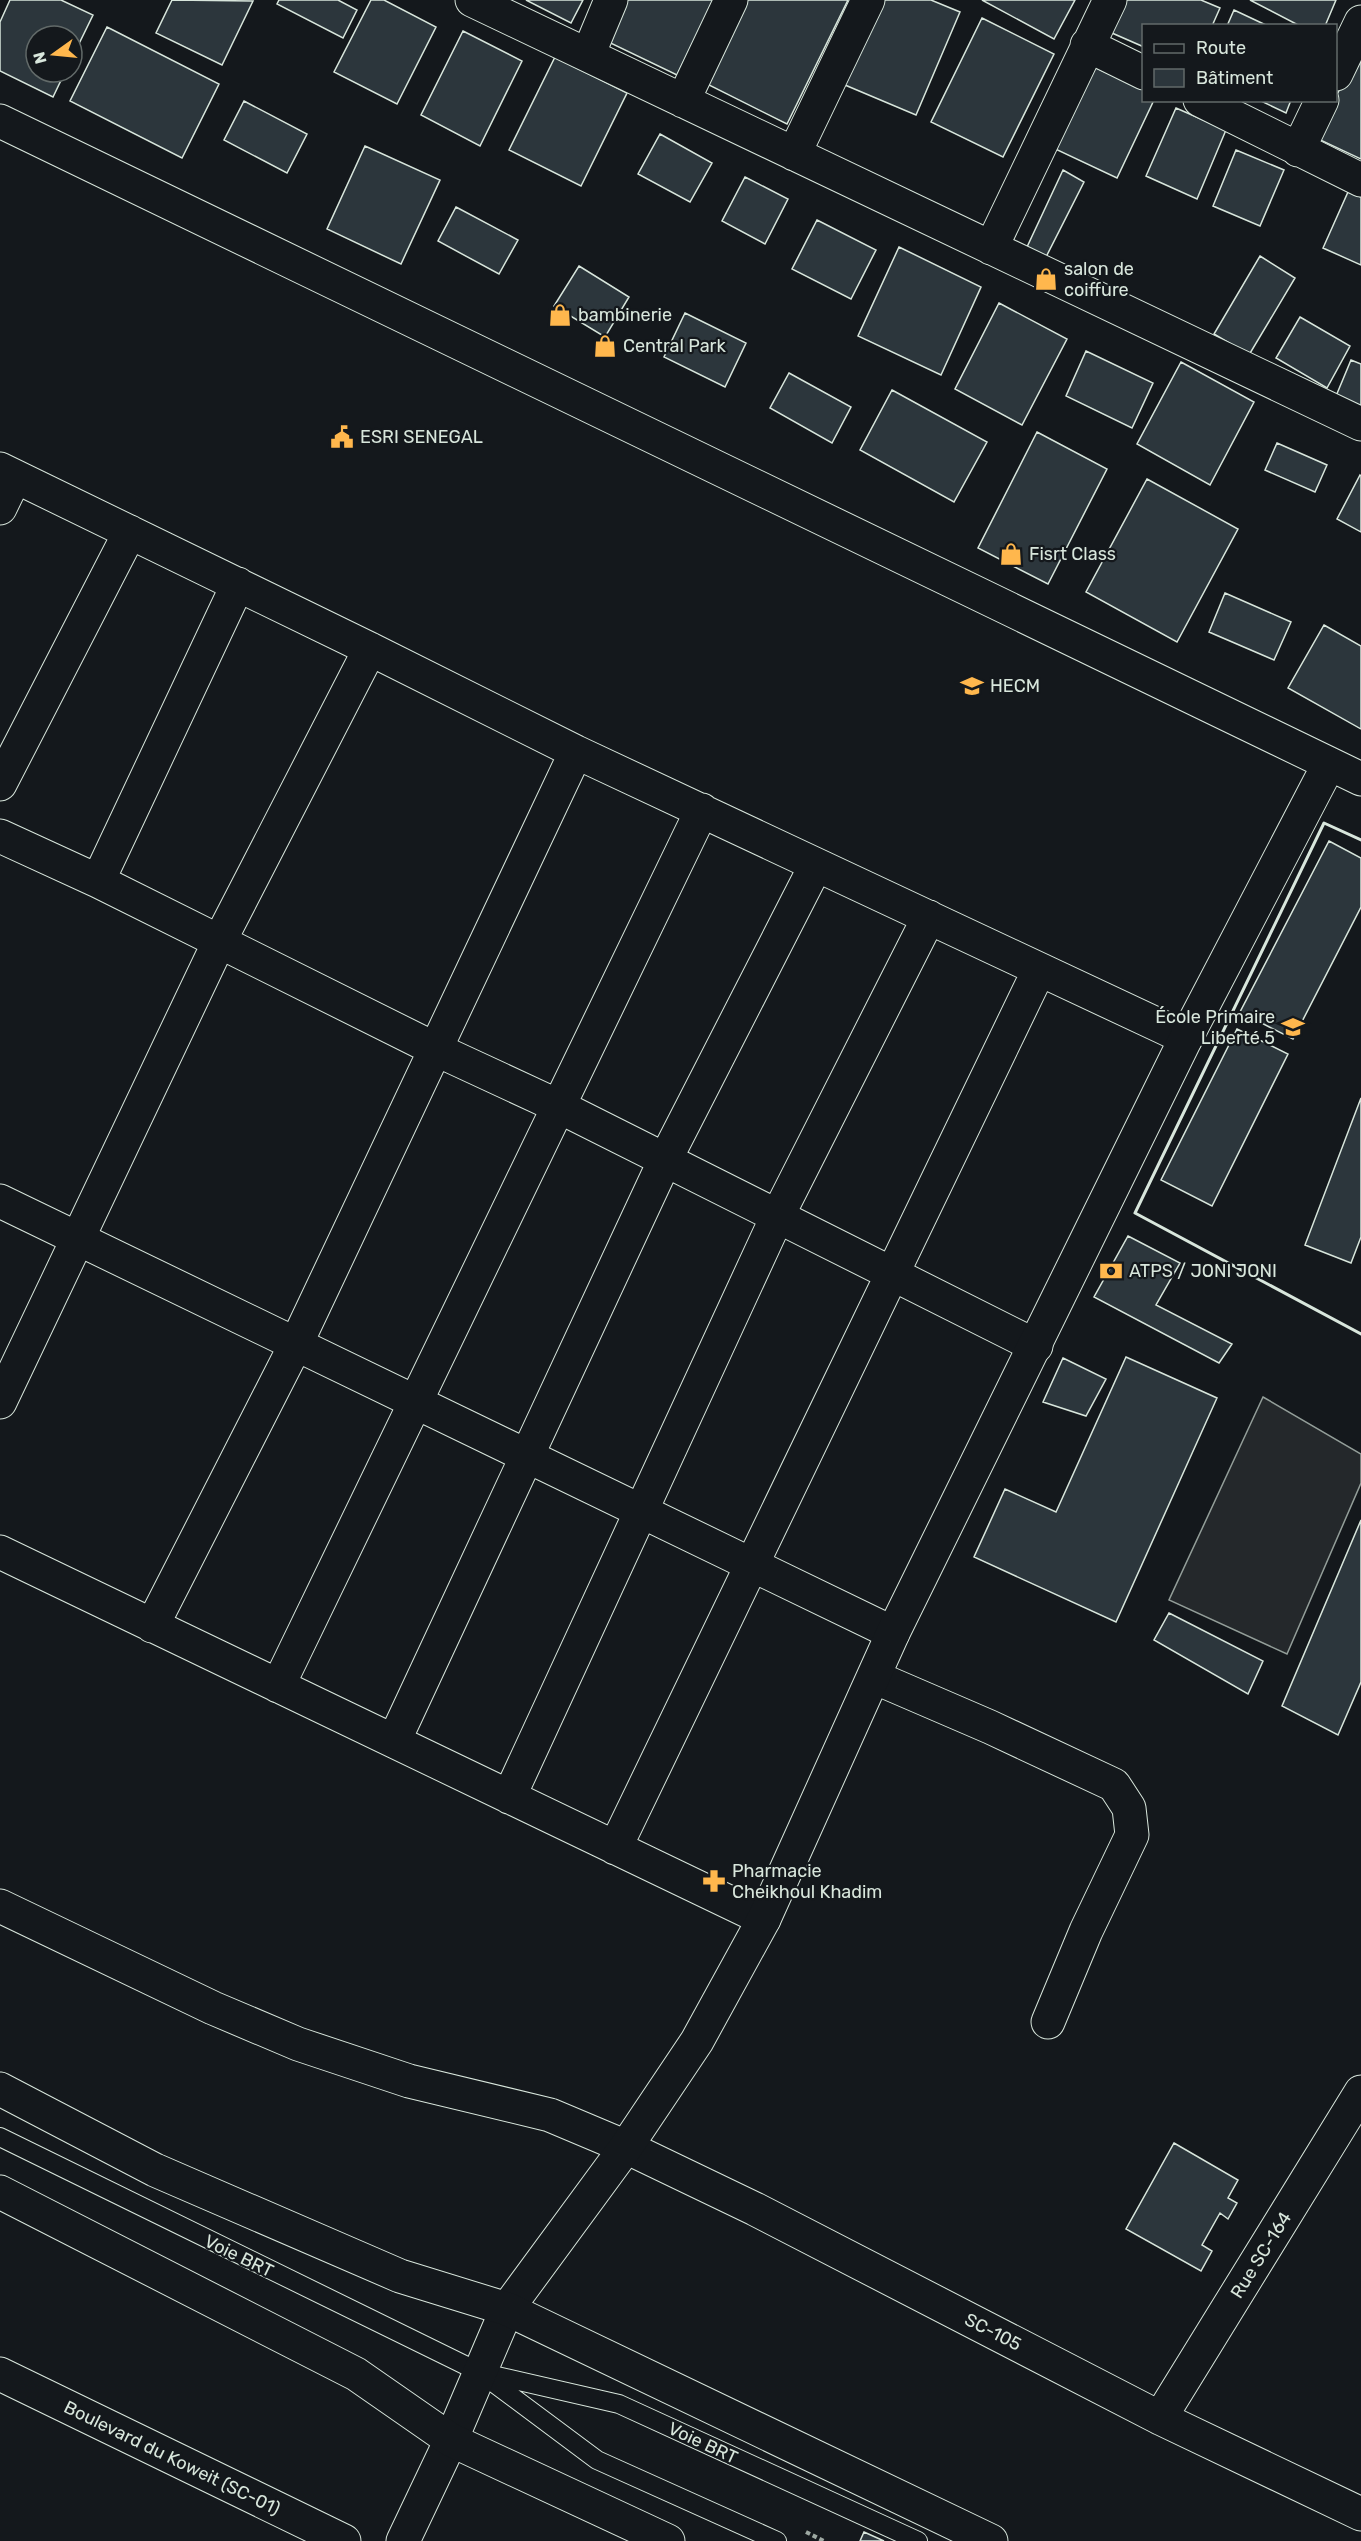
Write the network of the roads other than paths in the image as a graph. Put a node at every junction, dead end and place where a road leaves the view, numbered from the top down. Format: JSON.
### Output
{"nodes":[{"id":1,"x":472,"y":0,"type":"edge"},
{"id":2,"x":611,"y":0,"type":"edge"},
{"id":3,"x":731,"y":0,"type":"edge"},
{"id":4,"x":868,"y":0,"type":"edge"},
{"id":5,"x":1110,"y":0,"type":"edge"},
{"id":6,"x":1361,"y":22,"type":"edge"},
{"id":7,"x":1087,"y":45,"type":"junction"},
{"id":8,"x":588,"y":56,"type":"junction"},
{"id":9,"x":1337,"y":70,"type":"edge"},
{"id":10,"x":1142,"y":72,"type":"edge"},
{"id":11,"x":683,"y":101,"type":"junction"},
{"id":12,"x":1204,"y":102,"type":"edge"},
{"id":13,"x":1321,"y":102,"type":"edge"},
{"id":14,"x":0,"y":121,"type":"edge"},
{"id":15,"x":1298,"y":150,"type":"junction"},
{"id":16,"x":794,"y":154,"type":"junction"},
{"id":17,"x":1361,"y":180,"type":"edge"},
{"id":18,"x":991,"y":248,"type":"junction"},
{"id":19,"x":1361,"y":424,"type":"edge"},
{"id":20,"x":8,"y":473,"type":"edge"},
{"id":21,"x":0,"y":508,"type":"edge"},
{"id":22,"x":130,"y":532,"type":"junction"},
{"id":23,"x":238,"y":584,"type":"junction"},
{"id":24,"x":370,"y":649,"type":"junction"},
{"id":25,"x":576,"y":752,"type":"junction"},
{"id":26,"x":1329,"y":764,"type":"junction"},
{"id":27,"x":1361,"y":779,"type":"edge"},
{"id":28,"x":0,"y":784,"type":"edge"},
{"id":29,"x":702,"y":810,"type":"junction"},
{"id":30,"x":0,"y":836,"type":"edge"},
{"id":31,"x":816,"y":865,"type":"junction"},
{"id":32,"x":98,"y":881,"type":"junction"},
{"id":33,"x":929,"y":917,"type":"junction"},
{"id":34,"x":219,"y":942,"type":"junction"},
{"id":35,"x":1039,"y":970,"type":"junction"},
{"id":36,"x":1186,"y":1038,"type":"junction"},
{"id":37,"x":435,"y":1049,"type":"junction"},
{"id":38,"x":560,"y":1107,"type":"junction"},
{"id":39,"x":665,"y":1160,"type":"junction"},
{"id":40,"x":0,"y":1201,"type":"edge"},
{"id":41,"x":777,"y":1217,"type":"junction"},
{"id":42,"x":79,"y":1239,"type":"junction"},
{"id":43,"x":892,"y":1274,"type":"junction"},
{"id":44,"x":296,"y":1344,"type":"junction"},
{"id":45,"x":1036,"y":1347,"type":"junction"},
{"id":46,"x":0,"y":1402,"type":"edge"},
{"id":47,"x":416,"y":1402,"type":"junction"},
{"id":48,"x":528,"y":1456,"type":"junction"},
{"id":49,"x":641,"y":1510,"type":"junction"},
{"id":50,"x":0,"y":1552,"type":"edge"},
{"id":51,"x":753,"y":1565,"type":"junction"},
{"id":52,"x":152,"y":1626,"type":"junction"},
{"id":53,"x":894,"y":1633,"type":"junction"},
{"id":54,"x":874,"y":1677,"type":"junction"},
{"id":55,"x":278,"y":1686,"type":"junction"},
{"id":56,"x":394,"y":1741,"type":"junction"},
{"id":57,"x":509,"y":1797,"type":"junction"},
{"id":58,"x":615,"y":1848,"type":"junction"},
{"id":59,"x":0,"y":1906,"type":"edge"},
{"id":60,"x":764,"y":1919,"type":"junction"},
{"id":61,"x":1048,"y":2022,"type":"dead end"},
{"id":62,"x":0,"y":2089,"type":"edge"},
{"id":63,"x":1361,"y":2092,"type":"edge"},
{"id":64,"x":0,"y":2137,"type":"edge"},
{"id":65,"x":626,"y":2147,"type":"junction"},
{"id":66,"x":0,"y":2192,"type":"edge"},
{"id":67,"x":507,"y":2309,"type":"junction"},
{"id":68,"x":480,"y":2372,"type":"junction"},
{"id":69,"x":0,"y":2374,"type":"edge"},
{"id":70,"x":1160,"y":2418,"type":"junction"},
{"id":71,"x":451,"y":2440,"type":"junction"},
{"id":72,"x":1361,"y":2514,"type":"edge"},
{"id":73,"x":344,"y":2541,"type":"edge"},
{"id":74,"x":403,"y":2541,"type":"edge"},
{"id":75,"x":668,"y":2541,"type":"edge"},
{"id":76,"x":777,"y":2541,"type":"edge"},
{"id":77,"x":918,"y":2541,"type":"edge"},
{"id":78,"x":991,"y":2541,"type":"edge"}],
"edges":[{"from":1,"to":8,"type":"street"},
{"from":2,"to":8,"type":"street"},
{"from":3,"to":11,"type":"street"},
{"from":4,"to":16,"type":"street"},
{"from":5,"to":7,"type":"street"},
{"from":6,"to":9,"type":"street"},
{"from":7,"to":10,"type":"street"},
{"from":7,"to":18,"type":"street"},
{"from":8,"to":11,"type":"street"},
{"from":11,"to":16,"type":"street"},
{"from":12,"to":15,"type":"street"},
{"from":13,"to":15,"type":"street"},
{"from":14,"to":26,"type":"street"},
{"from":15,"to":17,"type":"street"},
{"from":16,"to":18,"type":"street"},
{"from":18,"to":19,"type":"street"},
{"from":20,"to":21,"type":"street"},
{"from":20,"to":22,"type":"street"},
{"from":22,"to":23,"type":"street"},
{"from":22,"to":28,"type":"street"},
{"from":23,"to":24,"type":"street"},
{"from":23,"to":32,"type":"street"},
{"from":24,"to":25,"type":"street"},
{"from":24,"to":34,"type":"street"},
{"from":25,"to":29,"type":"street"},
{"from":25,"to":37,"type":"street"},
{"from":26,"to":27,"type":"street"},
{"from":26,"to":36,"type":"street"},
{"from":29,"to":31,"type":"street"},
{"from":29,"to":38,"type":"street"},
{"from":30,"to":32,"type":"street"},
{"from":31,"to":33,"type":"street"},
{"from":31,"to":39,"type":"street"},
{"from":32,"to":34,"type":"street"},
{"from":33,"to":35,"type":"street"},
{"from":33,"to":41,"type":"street"},
{"from":34,"to":37,"type":"street"},
{"from":34,"to":42,"type":"street"},
{"from":35,"to":36,"type":"street"},
{"from":35,"to":43,"type":"street"},
{"from":36,"to":45,"type":"street"},
{"from":37,"to":38,"type":"street"},
{"from":37,"to":44,"type":"street"},
{"from":38,"to":39,"type":"street"},
{"from":38,"to":47,"type":"street"},
{"from":39,"to":41,"type":"street"},
{"from":39,"to":48,"type":"street"},
{"from":40,"to":42,"type":"street"},
{"from":41,"to":43,"type":"street"},
{"from":41,"to":49,"type":"street"},
{"from":42,"to":44,"type":"street"},
{"from":42,"to":46,"type":"street"},
{"from":43,"to":45,"type":"street"},
{"from":43,"to":51,"type":"street"},
{"from":44,"to":47,"type":"street"},
{"from":44,"to":52,"type":"street"},
{"from":45,"to":53,"type":"street"},
{"from":47,"to":48,"type":"street"},
{"from":47,"to":55,"type":"street"},
{"from":48,"to":49,"type":"street"},
{"from":48,"to":56,"type":"street"},
{"from":49,"to":51,"type":"street"},
{"from":49,"to":57,"type":"street"},
{"from":50,"to":52,"type":"street"},
{"from":51,"to":53,"type":"street"},
{"from":51,"to":58,"type":"street"},
{"from":52,"to":55,"type":"street"},
{"from":53,"to":54,"type":"street"},
{"from":54,"to":60,"type":"street"},
{"from":54,"to":61,"type":"street"},
{"from":55,"to":56,"type":"street"},
{"from":56,"to":57,"type":"street"},
{"from":57,"to":58,"type":"street"},
{"from":58,"to":60,"type":"street"},
{"from":59,"to":65,"type":"street","name":"SC-105"},
{"from":60,"to":65,"type":"street"},
{"from":62,"to":67,"type":"street"},
{"from":63,"to":70,"type":"street","name":"Rue SC-164"},
{"from":64,"to":68,"type":"lane","name":"Voie BRT"},
{"from":65,"to":67,"type":"street"},
{"from":65,"to":70,"type":"street","name":"SC-105"},
{"from":66,"to":71,"type":"street"},
{"from":67,"to":68,"type":"street"},
{"from":67,"to":78,"type":"street"},
{"from":68,"to":71,"type":"street"},
{"from":68,"to":76,"type":"lane","name":"Voie BRT"},
{"from":68,"to":77,"type":"lane","name":"Voie BRT"},
{"from":69,"to":73,"type":"street","name":"Boulevard du Koweit (SC-01)"},
{"from":70,"to":72,"type":"street","name":"SC-105"},
{"from":71,"to":74,"type":"street"},
{"from":71,"to":75,"type":"street"}]}
